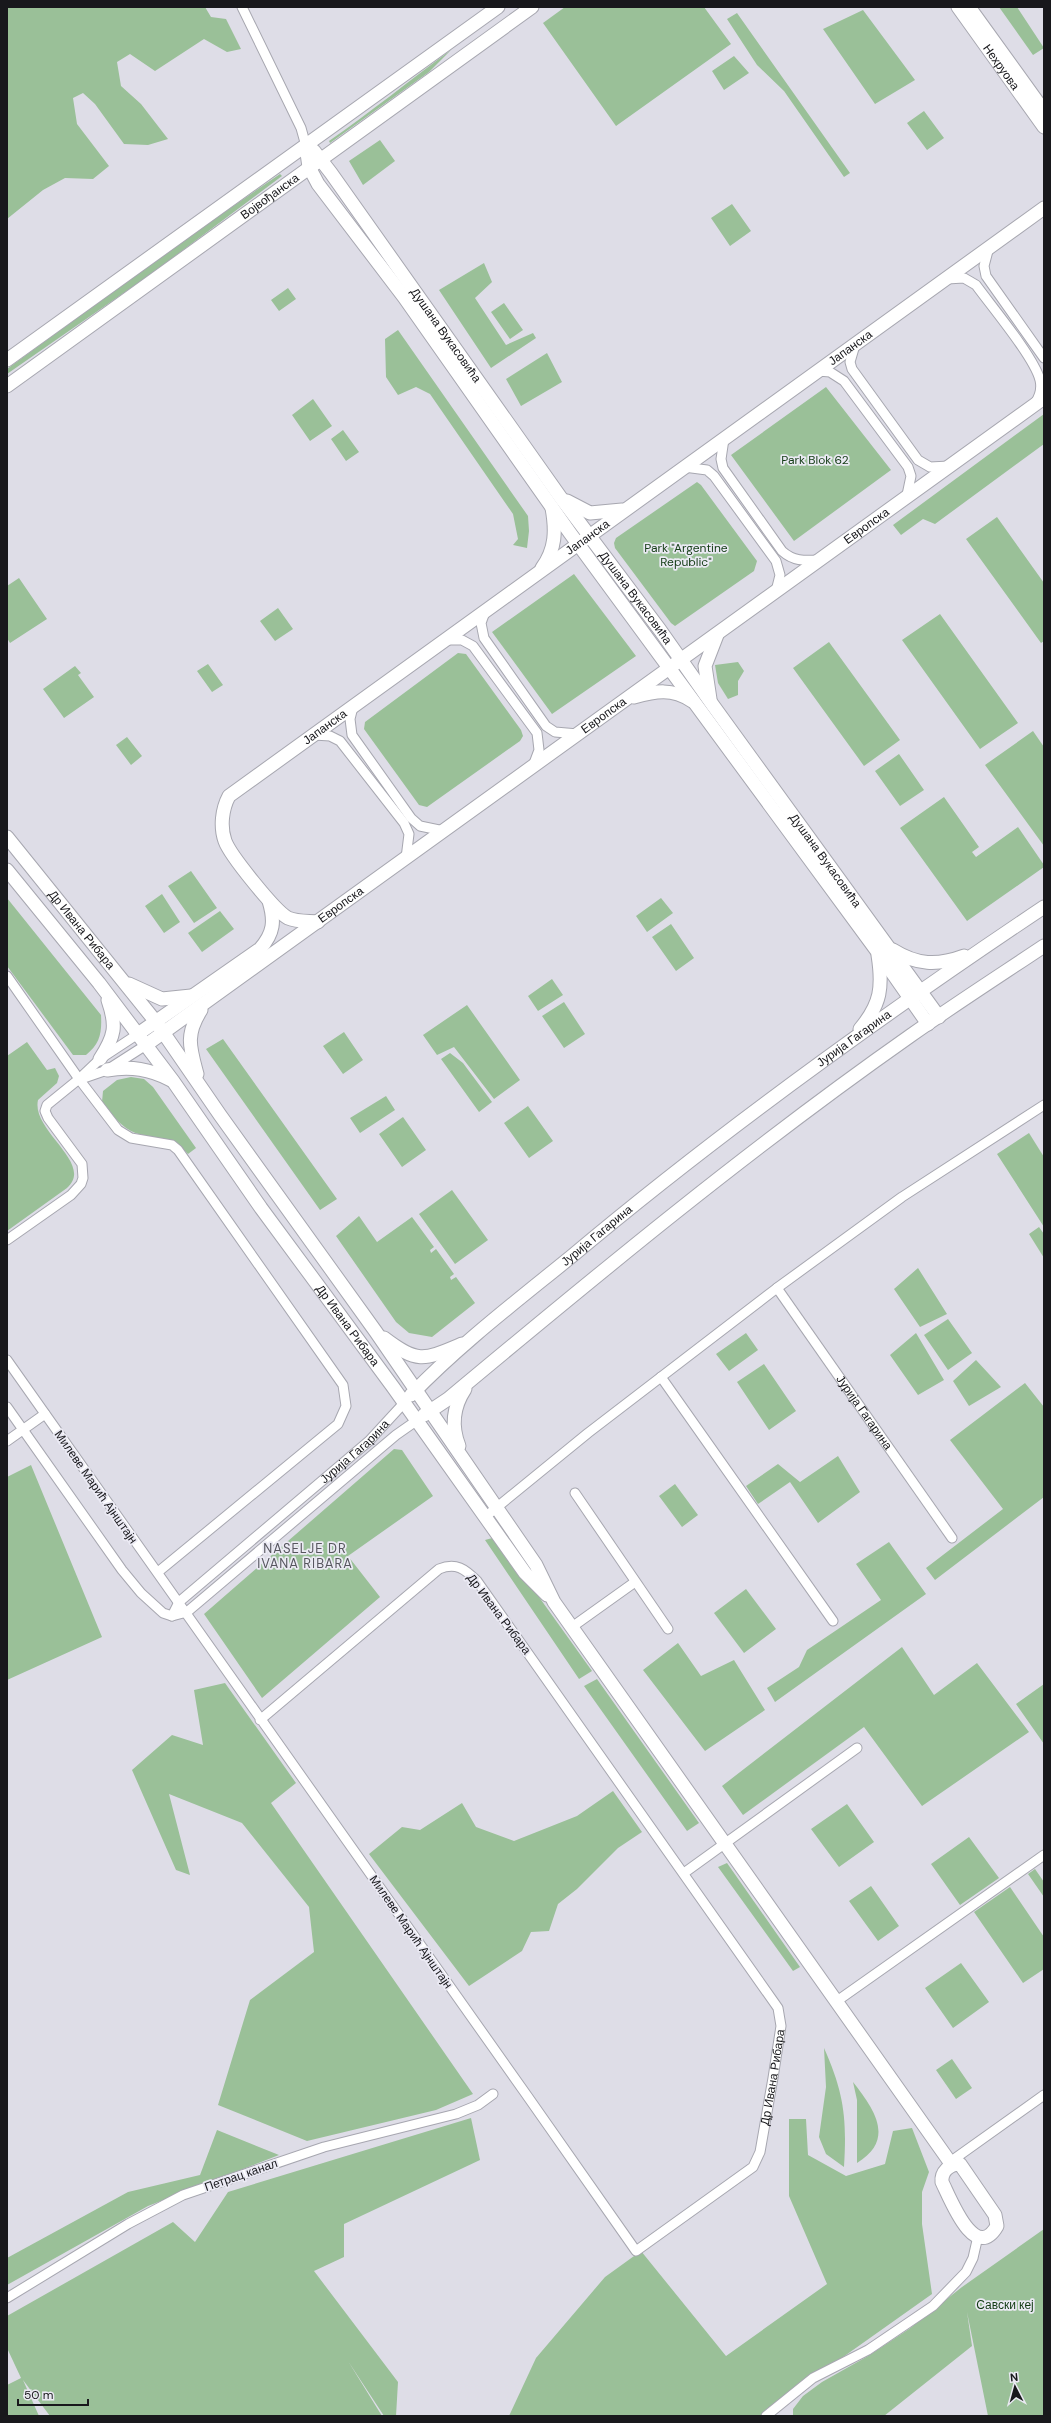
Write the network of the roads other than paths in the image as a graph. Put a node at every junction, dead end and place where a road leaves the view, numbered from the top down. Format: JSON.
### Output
{"nodes":[{"id":1,"x":242,"y":7,"type":"edge"},
{"id":2,"x":498,"y":7,"type":"edge"},
{"id":3,"x":532,"y":7,"type":"edge"},
{"id":4,"x":958,"y":7,"type":"edge"},
{"id":5,"x":969,"y":7,"type":"edge"},
{"id":6,"x":1044,"y":110,"type":"edge"},
{"id":7,"x":1044,"y":127,"type":"edge"},
{"id":8,"x":306,"y":146,"type":"junction"},
{"id":9,"x":320,"y":158,"type":"junction"},
{"id":10,"x":309,"y":167,"type":"junction"},
{"id":11,"x":1044,"y":208,"type":"edge"},
{"id":12,"x":989,"y":247,"type":"junction"},
{"id":13,"x":943,"y":280,"type":"junction"},
{"id":14,"x":856,"y":344,"type":"junction"},
{"id":15,"x":1044,"y":358,"type":"edge"},
{"id":16,"x":7,"y":360,"type":"edge"},
{"id":17,"x":818,"y":371,"type":"junction"},
{"id":18,"x":7,"y":386,"type":"edge"},
{"id":19,"x":1039,"y":401,"type":"edge"},
{"id":20,"x":724,"y":439,"type":"junction"},
{"id":21,"x":950,"y":466,"type":"junction"},
{"id":22,"x":684,"y":467,"type":"junction"},
{"id":23,"x":908,"y":496,"type":"junction"},
{"id":24,"x":556,"y":501,"type":"junction"},
{"id":25,"x":626,"y":510,"type":"junction"},
{"id":26,"x":590,"y":535,"type":"junction"},
{"id":27,"x":578,"y":544,"type":"junction"},
{"id":28,"x":820,"y":560,"type":"junction"},
{"id":29,"x":538,"y":573,"type":"junction"},
{"id":30,"x":776,"y":591,"type":"junction"},
{"id":31,"x":486,"y":611,"type":"junction"},
{"id":32,"x":718,"y":633,"type":"junction"},
{"id":33,"x":446,"y":640,"type":"junction"},
{"id":34,"x":676,"y":664,"type":"junction"},
{"id":35,"x":627,"y":699,"type":"junction"},
{"id":36,"x":712,"y":704,"type":"junction"},
{"id":37,"x":697,"y":705,"type":"junction"},
{"id":38,"x":353,"y":707,"type":"junction"},
{"id":39,"x":579,"y":734,"type":"junction"},
{"id":40,"x":313,"y":735,"type":"junction"},
{"id":41,"x":532,"y":768,"type":"junction"},
{"id":42,"x":444,"y":832,"type":"junction"},
{"id":43,"x":7,"y":837,"type":"edge"},
{"id":44,"x":406,"y":858,"type":"junction"},
{"id":45,"x":7,"y":870,"type":"edge"},
{"id":46,"x":269,"y":901,"type":"junction"},
{"id":47,"x":1044,"y":907,"type":"edge"},
{"id":48,"x":318,"y":922,"type":"junction"},
{"id":49,"x":267,"y":942,"type":"joint"},
{"id":50,"x":1044,"y":946,"type":"edge"},
{"id":51,"x":881,"y":948,"type":"junction"},
{"id":52,"x":980,"y":950,"type":"junction"},
{"id":53,"x":117,"y":973,"type":"junction"},
{"id":54,"x":7,"y":976,"type":"edge"},
{"id":55,"x":99,"y":983,"type":"junction"},
{"id":56,"x":921,"y":990,"type":"junction"},
{"id":57,"x":910,"y":998,"type":"junction"},
{"id":58,"x":201,"y":999,"type":"junction"},
{"id":59,"x":933,"y":1021,"type":"junction"},
{"id":60,"x":160,"y":1027,"type":"junction"},
{"id":61,"x":138,"y":1034,"type":"junction"},
{"id":62,"x":849,"y":1041,"type":"junction"},
{"id":63,"x":146,"y":1045,"type":"junction"},
{"id":64,"x":100,"y":1059,"type":"junction"},
{"id":65,"x":108,"y":1070,"type":"junction"},
{"id":66,"x":79,"y":1079,"type":"junction"},
{"id":67,"x":173,"y":1081,"type":"junction"},
{"id":68,"x":200,"y":1086,"type":"junction"},
{"id":69,"x":1044,"y":1105,"type":"edge"},
{"id":70,"x":7,"y":1240,"type":"edge"},
{"id":71,"x":777,"y":1288,"type":"junction"},
{"id":72,"x":376,"y":1332,"type":"junction"},
{"id":73,"x":473,"y":1339,"type":"junction"},
{"id":74,"x":7,"y":1360,"type":"edge"},
{"id":75,"x":661,"y":1377,"type":"junction"},
{"id":76,"x":472,"y":1379,"type":"junction"},
{"id":77,"x":416,"y":1390,"type":"junction"},
{"id":78,"x":404,"y":1403,"type":"junction"},
{"id":79,"x":7,"y":1406,"type":"edge"},
{"id":80,"x":430,"y":1412,"type":"junction"},
{"id":81,"x":45,"y":1414,"type":"junction"},
{"id":82,"x":416,"y":1420,"type":"junction"},
{"id":83,"x":23,"y":1429,"type":"junction"},
{"id":84,"x":7,"y":1441,"type":"edge"},
{"id":85,"x":464,"y":1461,"type":"junction"},
{"id":86,"x":575,"y":1493,"type":"dead end"},
{"id":87,"x":497,"y":1508,"type":"junction"},
{"id":88,"x":485,"y":1517,"type":"junction"},
{"id":89,"x":952,"y":1538,"type":"dead end"},
{"id":90,"x":158,"y":1572,"type":"junction"},
{"id":91,"x":635,"y":1582,"type":"junction"},
{"id":92,"x":179,"y":1602,"type":"junction"},
{"id":93,"x":554,"y":1602,"type":"junction"},
{"id":94,"x":187,"y":1612,"type":"junction"},
{"id":95,"x":172,"y":1616,"type":"junction"},
{"id":96,"x":833,"y":1621,"type":"dead end"},
{"id":97,"x":572,"y":1627,"type":"junction"},
{"id":98,"x":668,"y":1629,"type":"dead end"},
{"id":99,"x":260,"y":1720,"type":"junction"},
{"id":100,"x":857,"y":1748,"type":"dead end"},
{"id":101,"x":725,"y":1843,"type":"junction"},
{"id":102,"x":1044,"y":1854,"type":"edge"},
{"id":103,"x":684,"y":1873,"type":"junction"},
{"id":104,"x":836,"y":2001,"type":"junction"},
{"id":105,"x":493,"y":2094,"type":"dead end"},
{"id":106,"x":1044,"y":2095,"type":"edge"},
{"id":107,"x":951,"y":2164,"type":"junction"},
{"id":108,"x":978,"y":2236,"type":"junction"},
{"id":109,"x":636,"y":2250,"type":"joint"},
{"id":110,"x":7,"y":2298,"type":"edge"},
{"id":111,"x":766,"y":2416,"type":"edge"}],
"edges":[{"from":1,"to":8,"type":"street"},
{"from":2,"to":8,"type":"street","name":"Војвођанска"},
{"from":3,"to":9,"type":"street","name":"Војвођанска"},
{"from":4,"to":7,"type":"street","name":"Нехруова"},
{"from":5,"to":6,"type":"street","name":"Нехруова"},
{"from":8,"to":9,"type":"street","name":"Душана Вукасовића"},
{"from":8,"to":10,"type":"street"},
{"from":8,"to":16,"type":"street","name":"Војвођанска"},
{"from":9,"to":10,"type":"street","name":"Војвођанска"},
{"from":9,"to":24,"type":"street","name":"Душана Вукасовића"},
{"from":10,"to":18,"type":"street","name":"Војвођанска"},
{"from":10,"to":24,"type":"street","name":"Душана Вукасовића"},
{"from":11,"to":12,"type":"street","name":"Јапанска"},
{"from":12,"to":13,"type":"street","name":"Јапанска"},
{"from":12,"to":15,"type":"street"},
{"from":13,"to":14,"type":"street","name":"Јапанска"},
{"from":13,"to":19,"type":"street"},
{"from":14,"to":17,"type":"street","name":"Јапанска"},
{"from":14,"to":21,"type":"street"},
{"from":17,"to":20,"type":"street","name":"Јапанска"},
{"from":17,"to":23,"type":"street"},
{"from":19,"to":21,"type":"street","name":"Европска"},
{"from":20,"to":22,"type":"street","name":"Јапанска"},
{"from":20,"to":28,"type":"street"},
{"from":21,"to":23,"type":"street","name":"Европска"},
{"from":22,"to":25,"type":"street","name":"Јапанска"},
{"from":22,"to":30,"type":"street"},
{"from":23,"to":28,"type":"street","name":"Европска"},
{"from":24,"to":25,"type":"street"},
{"from":24,"to":26,"type":"street","name":"Душана Вукасовића"},
{"from":24,"to":27,"type":"street","name":"Душана Вукасовића"},
{"from":24,"to":29,"type":"street"},
{"from":25,"to":26,"type":"street","name":"Јапанска"},
{"from":26,"to":27,"type":"street","name":"Јапанска"},
{"from":26,"to":34,"type":"street","name":"Душана Вукасовића"},
{"from":27,"to":29,"type":"street","name":"Јапанска"},
{"from":27,"to":34,"type":"street","name":"Душана Вукасовића"},
{"from":28,"to":30,"type":"street","name":"Европска"},
{"from":29,"to":31,"type":"street","name":"Јапанска"},
{"from":30,"to":32,"type":"street","name":"Европска"},
{"from":31,"to":33,"type":"street","name":"Јапанска"},
{"from":31,"to":39,"type":"street"},
{"from":32,"to":34,"type":"street","name":"Европска"},
{"from":32,"to":36,"type":"street"},
{"from":33,"to":38,"type":"street","name":"Јапанска"},
{"from":33,"to":41,"type":"street"},
{"from":34,"to":35,"type":"street","name":"Европска"},
{"from":34,"to":36,"type":"street","name":"Душана Вукасовића"},
{"from":34,"to":37,"type":"street","name":"Душана Вукасовића"},
{"from":35,"to":37,"type":"street"},
{"from":35,"to":39,"type":"street","name":"Европска"},
{"from":36,"to":51,"type":"street","name":"Душана Вукасовића"},
{"from":37,"to":51,"type":"street","name":"Душана Вукасовића"},
{"from":38,"to":40,"type":"street","name":"Јапанска"},
{"from":38,"to":42,"type":"street"},
{"from":39,"to":41,"type":"street","name":"Европска"},
{"from":40,"to":44,"type":"street"},
{"from":40,"to":46,"type":"street","name":"Јапанска"},
{"from":41,"to":42,"type":"street","name":"Европска"},
{"from":42,"to":44,"type":"street","name":"Европска"},
{"from":43,"to":53,"type":"street","name":"Др Ивана Рибара"},
{"from":44,"to":48,"type":"street","name":"Европска"},
{"from":45,"to":55,"type":"street","name":"Др Ивана Рибара"},
{"from":46,"to":48,"type":"street","name":"Јапанска"},
{"from":46,"to":49,"type":"street","name":"Јапанска"},
{"from":47,"to":52,"type":"street","name":"Јурија Гагарина"},
{"from":48,"to":58,"type":"street","name":"Европска"},
{"from":49,"to":58,"type":"street","name":"Европска"},
{"from":50,"to":59,"type":"street","name":"Јурија Гагарина"},
{"from":51,"to":52,"type":"street"},
{"from":51,"to":56,"type":"street","name":"Душана Вукасовића"},
{"from":51,"to":57,"type":"street","name":"Душана Вукасовића"},
{"from":51,"to":62,"type":"street"},
{"from":52,"to":56,"type":"street","name":"Јурија Гагарина"},
{"from":53,"to":58,"type":"street"},
{"from":53,"to":60,"type":"street","name":"Др Ивана Рибара"},
{"from":54,"to":66,"type":"street"},
{"from":55,"to":61,"type":"street","name":"Др Ивана Рибара"},
{"from":55,"to":64,"type":"street"},
{"from":56,"to":57,"type":"street","name":"Јурија Гагарина"},
{"from":56,"to":59,"type":"street","name":"Душана Вукасовића"},
{"from":57,"to":59,"type":"street","name":"Душана Вукасовића"},
{"from":57,"to":62,"type":"street","name":"Јурија Гагарина"},
{"from":58,"to":60,"type":"street","name":"Европска"},
{"from":58,"to":68,"type":"street"},
{"from":59,"to":76,"type":"street","name":"Јурија Гагарина"},
{"from":60,"to":61,"type":"street"},
{"from":60,"to":63,"type":"street"},
{"from":60,"to":68,"type":"street","name":"Др Ивана Рибара"},
{"from":61,"to":63,"type":"street","name":"Др Ивана Рибара"},
{"from":61,"to":64,"type":"street"},
{"from":62,"to":73,"type":"street","name":"Јурија Гагарина"},
{"from":63,"to":65,"type":"street"},
{"from":63,"to":67,"type":"street","name":"Др Ивана Рибара"},
{"from":64,"to":66,"type":"street"},
{"from":65,"to":66,"type":"street"},
{"from":65,"to":67,"type":"street"},
{"from":66,"to":70,"type":"street"},
{"from":66,"to":90,"type":"street"},
{"from":67,"to":78,"type":"street","name":"Др Ивана Рибара"},
{"from":68,"to":72,"type":"street","name":"Др Ивана Рибара"},
{"from":69,"to":71,"type":"street"},
{"from":71,"to":75,"type":"street"},
{"from":71,"to":89,"type":"street","name":"Јурија Гагарина"},
{"from":72,"to":73,"type":"street"},
{"from":72,"to":77,"type":"street","name":"Др Ивана Рибара"},
{"from":73,"to":77,"type":"street","name":"Јурија Гагарина"},
{"from":74,"to":81,"type":"street","name":"Милеве Марић Ајнштајн"},
{"from":75,"to":87,"type":"street"},
{"from":75,"to":96,"type":"street"},
{"from":76,"to":80,"type":"street","name":"Јурија Гагарина"},
{"from":76,"to":85,"type":"street"},
{"from":77,"to":78,"type":"street","name":"Јурија Гагарина"},
{"from":77,"to":80,"type":"street","name":"Др Ивана Рибара"},
{"from":78,"to":82,"type":"street","name":"Др Ивана Рибара"},
{"from":78,"to":92,"type":"street","name":"Јурија Гагарина"},
{"from":79,"to":83,"type":"street"},
{"from":80,"to":82,"type":"street","name":"Јурија Гагарина"},
{"from":80,"to":85,"type":"street","name":"Др Ивана Рибара"},
{"from":81,"to":83,"type":"street"},
{"from":81,"to":90,"type":"street","name":"Милеве Марић Ајнштајн"},
{"from":82,"to":88,"type":"street","name":"Др Ивана Рибара"},
{"from":82,"to":94,"type":"street","name":"Јурија Гагарина"},
{"from":83,"to":84,"type":"street"},
{"from":83,"to":95,"type":"street"},
{"from":85,"to":87,"type":"street","name":"Др Ивана Рибара"},
{"from":86,"to":91,"type":"street"},
{"from":87,"to":88,"type":"street"},
{"from":87,"to":93,"type":"street","name":"Др Ивана Рибара"},
{"from":88,"to":93,"type":"street","name":"Др Ивана Рибара"},
{"from":90,"to":92,"type":"street","name":"Милеве Марић Ајнштајн"},
{"from":91,"to":97,"type":"street"},
{"from":91,"to":98,"type":"street"},
{"from":92,"to":94,"type":"street","name":"Милеве Марић Ајнштајн"},
{"from":92,"to":95,"type":"street"},
{"from":93,"to":97,"type":"street","name":"Др Ивана Рибара"},
{"from":94,"to":95,"type":"street"},
{"from":94,"to":99,"type":"street","name":"Милеве Марић Ајнштајн"},
{"from":97,"to":101,"type":"street","name":"Др Ивана Рибара"},
{"from":99,"to":103,"type":"street","name":"Др Ивана Рибара"},
{"from":99,"to":109,"type":"street","name":"Милеве Марић Ајнштајн"},
{"from":100,"to":101,"type":"street"},
{"from":101,"to":103,"type":"street"},
{"from":101,"to":104,"type":"street","name":"Др Ивана Рибара"},
{"from":102,"to":104,"type":"street"},
{"from":103,"to":109,"type":"street","name":"Др Ивана Рибара"},
{"from":104,"to":107,"type":"street","name":"Др Ивана Рибара"},
{"from":105,"to":110,"type":"street","name":"Петрац канал"},
{"from":106,"to":107,"type":"street"},
{"from":107,"to":108,"type":"street"},
{"from":107,"to":108,"type":"street","name":"Др Ивана Рибара"},
{"from":108,"to":111,"type":"street"}]}
